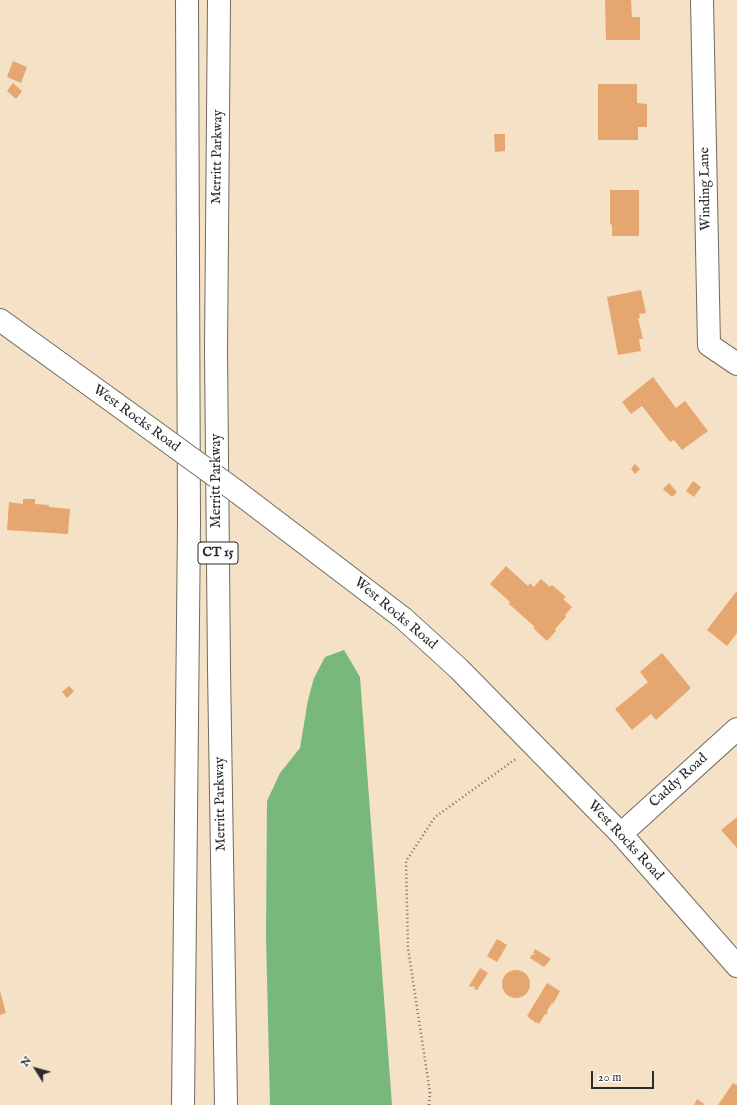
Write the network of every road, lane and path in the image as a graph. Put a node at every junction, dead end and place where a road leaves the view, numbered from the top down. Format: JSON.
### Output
{"nodes":[{"id":1,"x":187,"y":0,"type":"edge"},
{"id":2,"x":219,"y":0,"type":"edge"},
{"id":3,"x":702,"y":0,"type":"edge"},
{"id":4,"x":0,"y":320,"type":"edge"},
{"id":5,"x":737,"y":364,"type":"edge"},
{"id":6,"x":737,"y":729,"type":"edge"},
{"id":7,"x":534,"y":746,"type":"junction"},
{"id":8,"x":622,"y":834,"type":"junction"},
{"id":9,"x":737,"y":966,"type":"edge"},
{"id":10,"x":183,"y":1105,"type":"edge"},
{"id":11,"x":226,"y":1105,"type":"edge"},
{"id":12,"x":429,"y":1105,"type":"edge"}],
"edges":[{"from":1,"to":10,"type":"main road","name":"Merritt Parkway","number":"CT 15"},
{"from":2,"to":11,"type":"main road","name":"Merritt Parkway","number":"CT 15"},
{"from":3,"to":5,"type":"main road","name":"Winding Lane"},
{"from":4,"to":7,"type":"main road","name":"West Rocks Road","bridge":true},
{"from":6,"to":8,"type":"main road","name":"Caddy Road"},
{"from":7,"to":8,"type":"main road","name":"West Rocks Road"},
{"from":7,"to":12,"type":"path"},
{"from":8,"to":9,"type":"main road","name":"West Rocks Road"}]}
